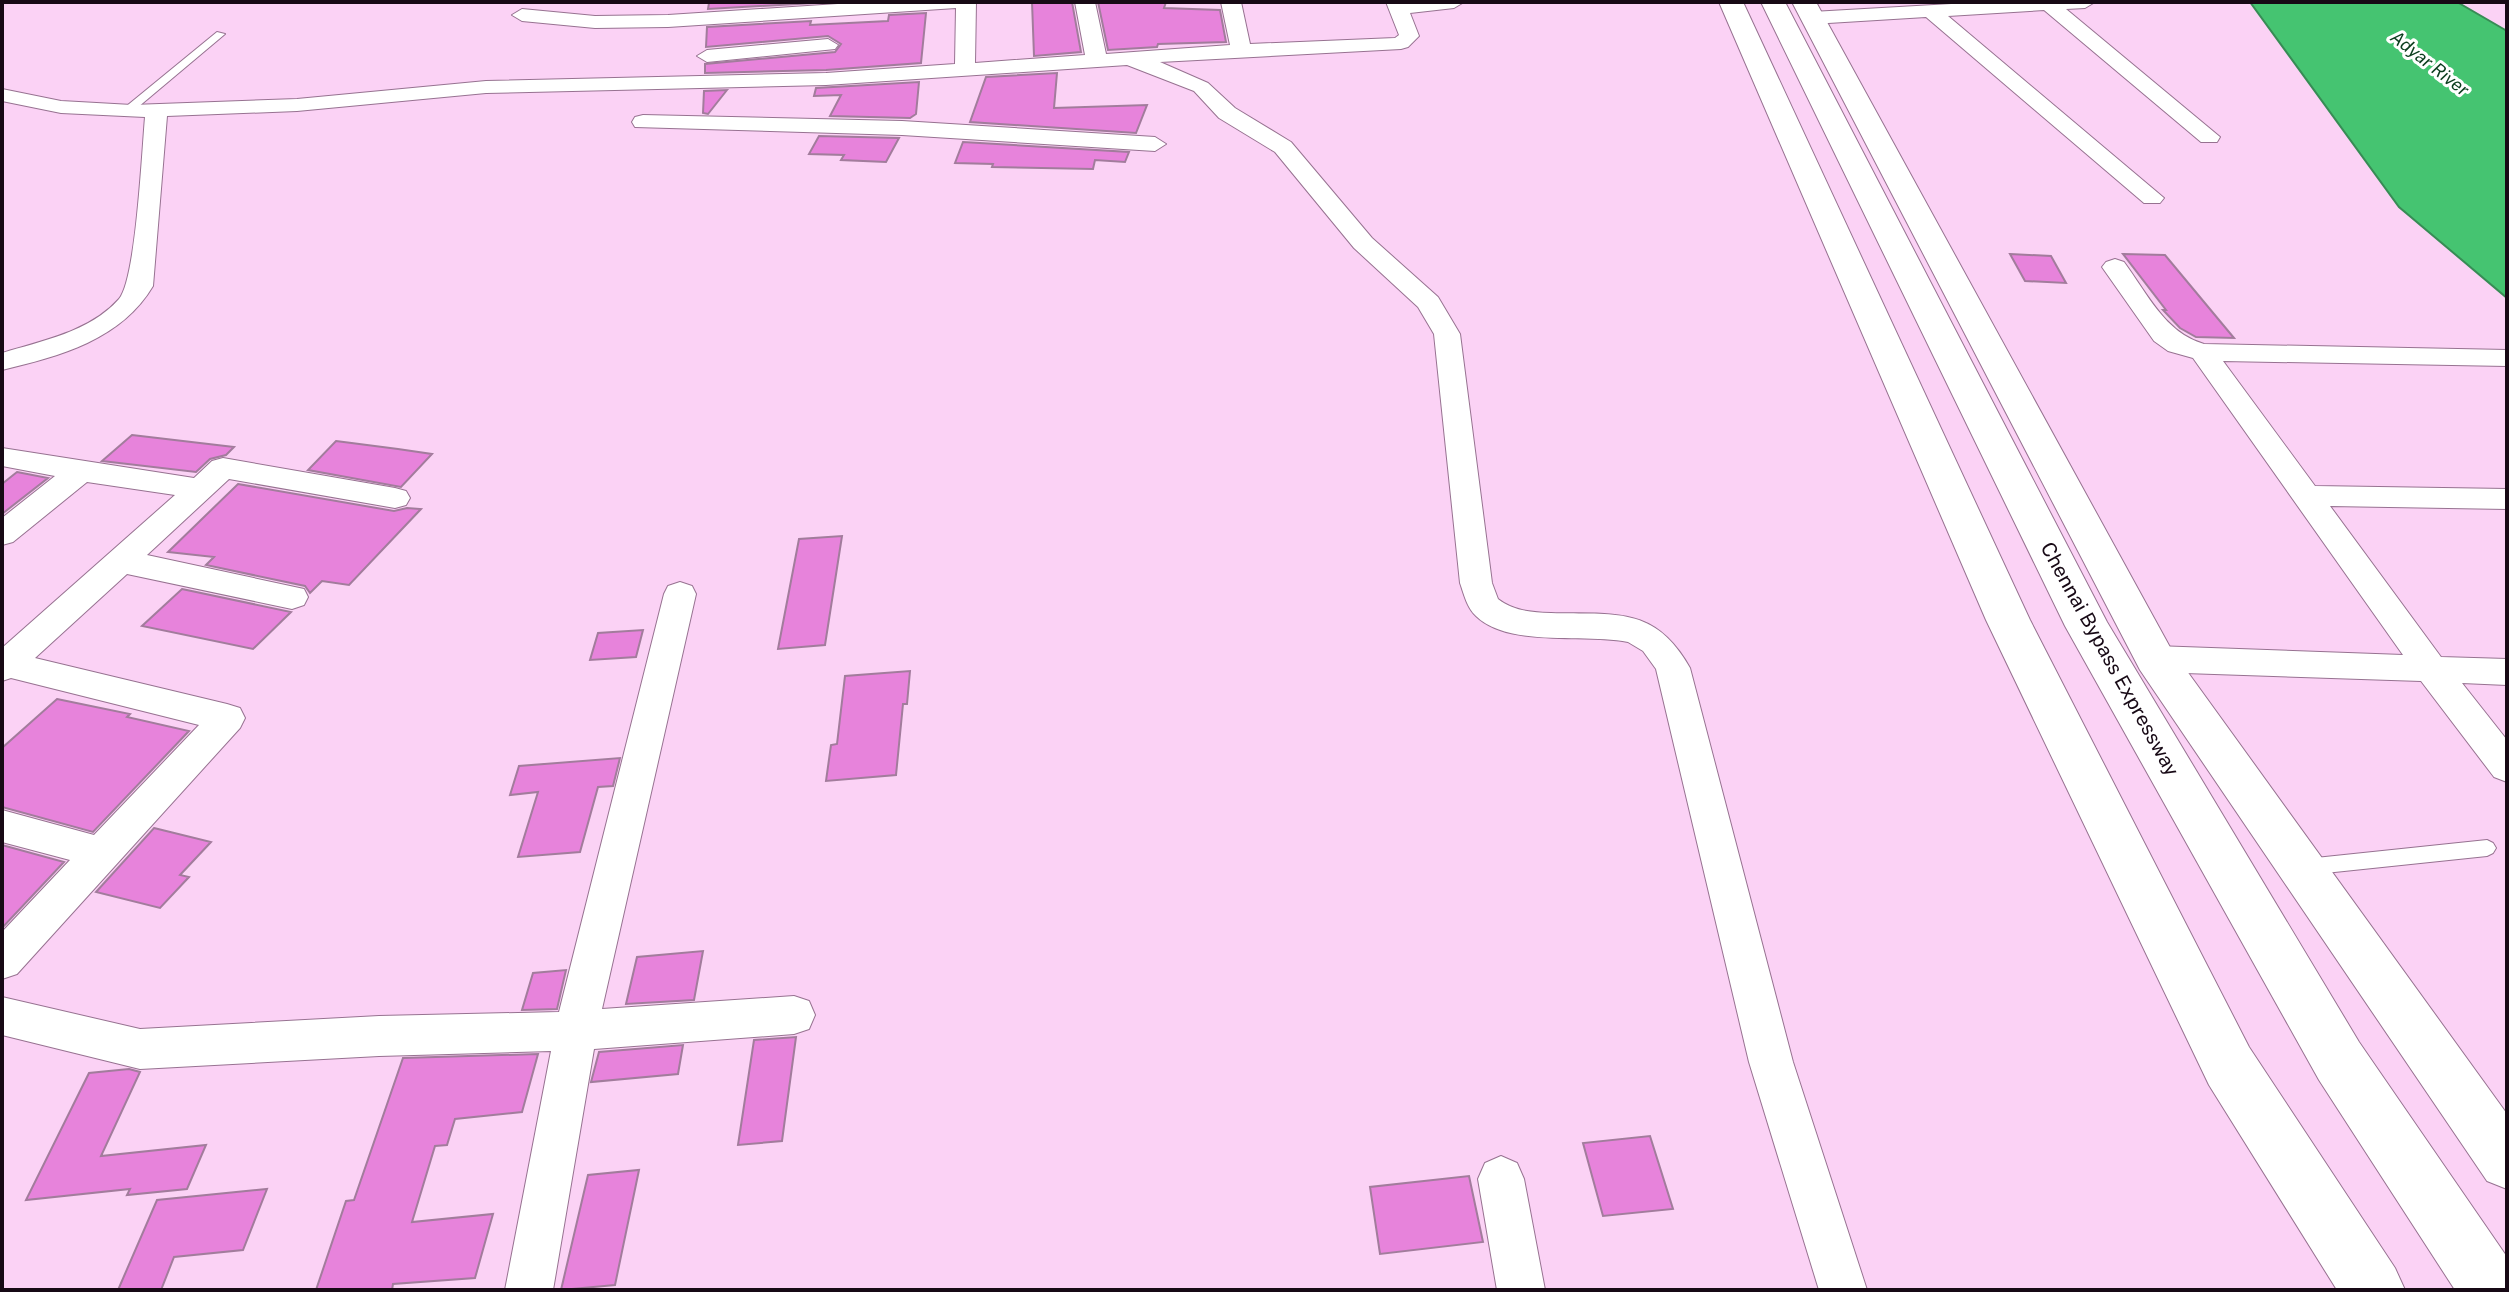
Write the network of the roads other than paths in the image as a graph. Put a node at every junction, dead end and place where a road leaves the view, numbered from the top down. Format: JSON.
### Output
{"nodes":[{"id":1,"x":956,"y":2,"type":"edge"},
{"id":2,"x":966,"y":2,"type":"edge"},
{"id":3,"x":1085,"y":2,"type":"edge"},
{"id":4,"x":1231,"y":2,"type":"edge"},
{"id":5,"x":1454,"y":2,"type":"edge"},
{"id":6,"x":1731,"y":2,"type":"edge"},
{"id":7,"x":2082,"y":2,"type":"edge"},
{"id":8,"x":912,"y":3,"type":"edge"},
{"id":9,"x":2048,"y":4,"type":"junction"},
{"id":10,"x":830,"y":5,"type":"edge"},
{"id":11,"x":1397,"y":6,"type":"edge"},
{"id":12,"x":1796,"y":7,"type":"edge"},
{"id":13,"x":1931,"y":11,"type":"junction"},
{"id":14,"x":522,"y":15,"type":"dead end"},
{"id":15,"x":2103,"y":20,"type":"dead end"},
{"id":16,"x":220,"y":34,"type":"dead end"},
{"id":17,"x":828,"y":45,"type":"junction"},
{"id":18,"x":1241,"y":50,"type":"junction"},
{"id":19,"x":707,"y":56,"type":"dead end"},
{"id":20,"x":1131,"y":59,"type":"junction"},
{"id":21,"x":1097,"y":62,"type":"junction"},
{"id":22,"x":965,"y":71,"type":"junction"},
{"id":23,"x":918,"y":74,"type":"junction"},
{"id":24,"x":826,"y":79,"type":"junction"},
{"id":25,"x":2,"y":95,"type":"edge"},
{"id":26,"x":157,"y":110,"type":"junction"},
{"id":27,"x":127,"y":111,"type":"junction"},
{"id":28,"x":643,"y":122,"type":"dead end"},
{"id":29,"x":902,"y":128,"type":"junction"},
{"id":30,"x":2209,"y":137,"type":"dead end"},
{"id":31,"x":1155,"y":144,"type":"dead end"},
{"id":32,"x":2152,"y":198,"type":"dead end"},
{"id":33,"x":2115,"y":267,"type":"dead end"},
{"id":34,"x":2203,"y":352,"type":"junction"},
{"id":35,"x":2507,"y":358,"type":"edge"},
{"id":36,"x":2,"y":362,"type":"edge"},
{"id":37,"x":2,"y":457,"type":"edge"},
{"id":38,"x":81,"y":471,"type":"junction"},
{"id":39,"x":201,"y":489,"type":"junction"},
{"id":40,"x":2307,"y":496,"type":"junction"},
{"id":41,"x":395,"y":498,"type":"dead end"},
{"id":42,"x":2507,"y":499,"type":"edge"},
{"id":43,"x":2,"y":534,"type":"edge"},
{"id":44,"x":120,"y":561,"type":"junction"},
{"id":45,"x":680,"y":594,"type":"dead end"},
{"id":46,"x":292,"y":597,"type":"dead end"},
{"id":47,"x":2155,"y":659,"type":"junction"},
{"id":48,"x":4,"y":666,"type":"edge"},
{"id":49,"x":2431,"y":669,"type":"junction"},
{"id":50,"x":2507,"y":672,"type":"edge"},
{"id":51,"x":2507,"y":767,"type":"edge"},
{"id":52,"x":2,"y":826,"type":"edge"},
{"id":53,"x":2487,"y":848,"type":"dead end"},
{"id":54,"x":101,"y":853,"type":"junction"},
{"id":55,"x":2301,"y":867,"type":"junction"},
{"id":56,"x":2,"y":961,"type":"edge"},
{"id":57,"x":794,"y":1015,"type":"dead end"},
{"id":58,"x":2,"y":1016,"type":"edge"},
{"id":59,"x":576,"y":1031,"type":"junction"},
{"id":60,"x":2507,"y":1161,"type":"edge"},
{"id":61,"x":1501,"y":1179,"type":"dead end"},
{"id":62,"x":529,"y":1290,"type":"edge"},
{"id":63,"x":1521,"y":1290,"type":"edge"},
{"id":64,"x":1843,"y":1290,"type":"edge"},
{"id":65,"x":2373,"y":1290,"type":"edge"},
{"id":66,"x":2492,"y":1290,"type":"edge"}],
"edges":[{"from":1,"to":8,"type":"street"},
{"from":2,"to":22,"type":"street"},
{"from":3,"to":21,"type":"street"},
{"from":4,"to":18,"type":"street"},
{"from":5,"to":11,"type":"street"},
{"from":6,"to":65,"type":"highway"},
{"from":7,"to":9,"type":"street"},
{"from":7,"to":15,"type":"street"},
{"from":8,"to":10,"type":"street"},
{"from":9,"to":13,"type":"street"},
{"from":9,"to":30,"type":"street"},
{"from":10,"to":14,"type":"street"},
{"from":10,"to":17,"type":"street"},
{"from":11,"to":18,"type":"street"},
{"from":12,"to":13,"type":"street"},
{"from":12,"to":47,"type":"street"},
{"from":12,"to":66,"type":"highway","name":"Chennai Bypass Expressway"},
{"from":13,"to":32,"type":"street"},
{"from":16,"to":27,"type":"lane"},
{"from":17,"to":19,"type":"street"},
{"from":17,"to":24,"type":"street"},
{"from":18,"to":20,"type":"street"},
{"from":20,"to":21,"type":"street"},
{"from":20,"to":64,"type":"street"},
{"from":21,"to":22,"type":"street"},
{"from":22,"to":23,"type":"street"},
{"from":23,"to":24,"type":"street"},
{"from":23,"to":29,"type":"street"},
{"from":24,"to":26,"type":"street"},
{"from":25,"to":27,"type":"street"},
{"from":26,"to":27,"type":"street"},
{"from":26,"to":36,"type":"street"},
{"from":28,"to":29,"type":"street"},
{"from":29,"to":31,"type":"street"},
{"from":33,"to":34,"type":"street"},
{"from":34,"to":35,"type":"street"},
{"from":34,"to":40,"type":"street"},
{"from":37,"to":38,"type":"street"},
{"from":38,"to":39,"type":"street"},
{"from":38,"to":43,"type":"street"},
{"from":39,"to":41,"type":"street"},
{"from":39,"to":44,"type":"street"},
{"from":40,"to":42,"type":"street"},
{"from":40,"to":49,"type":"street"},
{"from":44,"to":46,"type":"street"},
{"from":44,"to":48,"type":"street"},
{"from":45,"to":59,"type":"street"},
{"from":47,"to":49,"type":"street"},
{"from":47,"to":55,"type":"street"},
{"from":48,"to":54,"type":"street"},
{"from":49,"to":50,"type":"street"},
{"from":49,"to":51,"type":"street"},
{"from":52,"to":54,"type":"street"},
{"from":53,"to":55,"type":"lane"},
{"from":54,"to":56,"type":"street"},
{"from":55,"to":60,"type":"street"},
{"from":57,"to":59,"type":"street"},
{"from":58,"to":59,"type":"street"},
{"from":59,"to":62,"type":"street"},
{"from":61,"to":63,"type":"street"}]}
